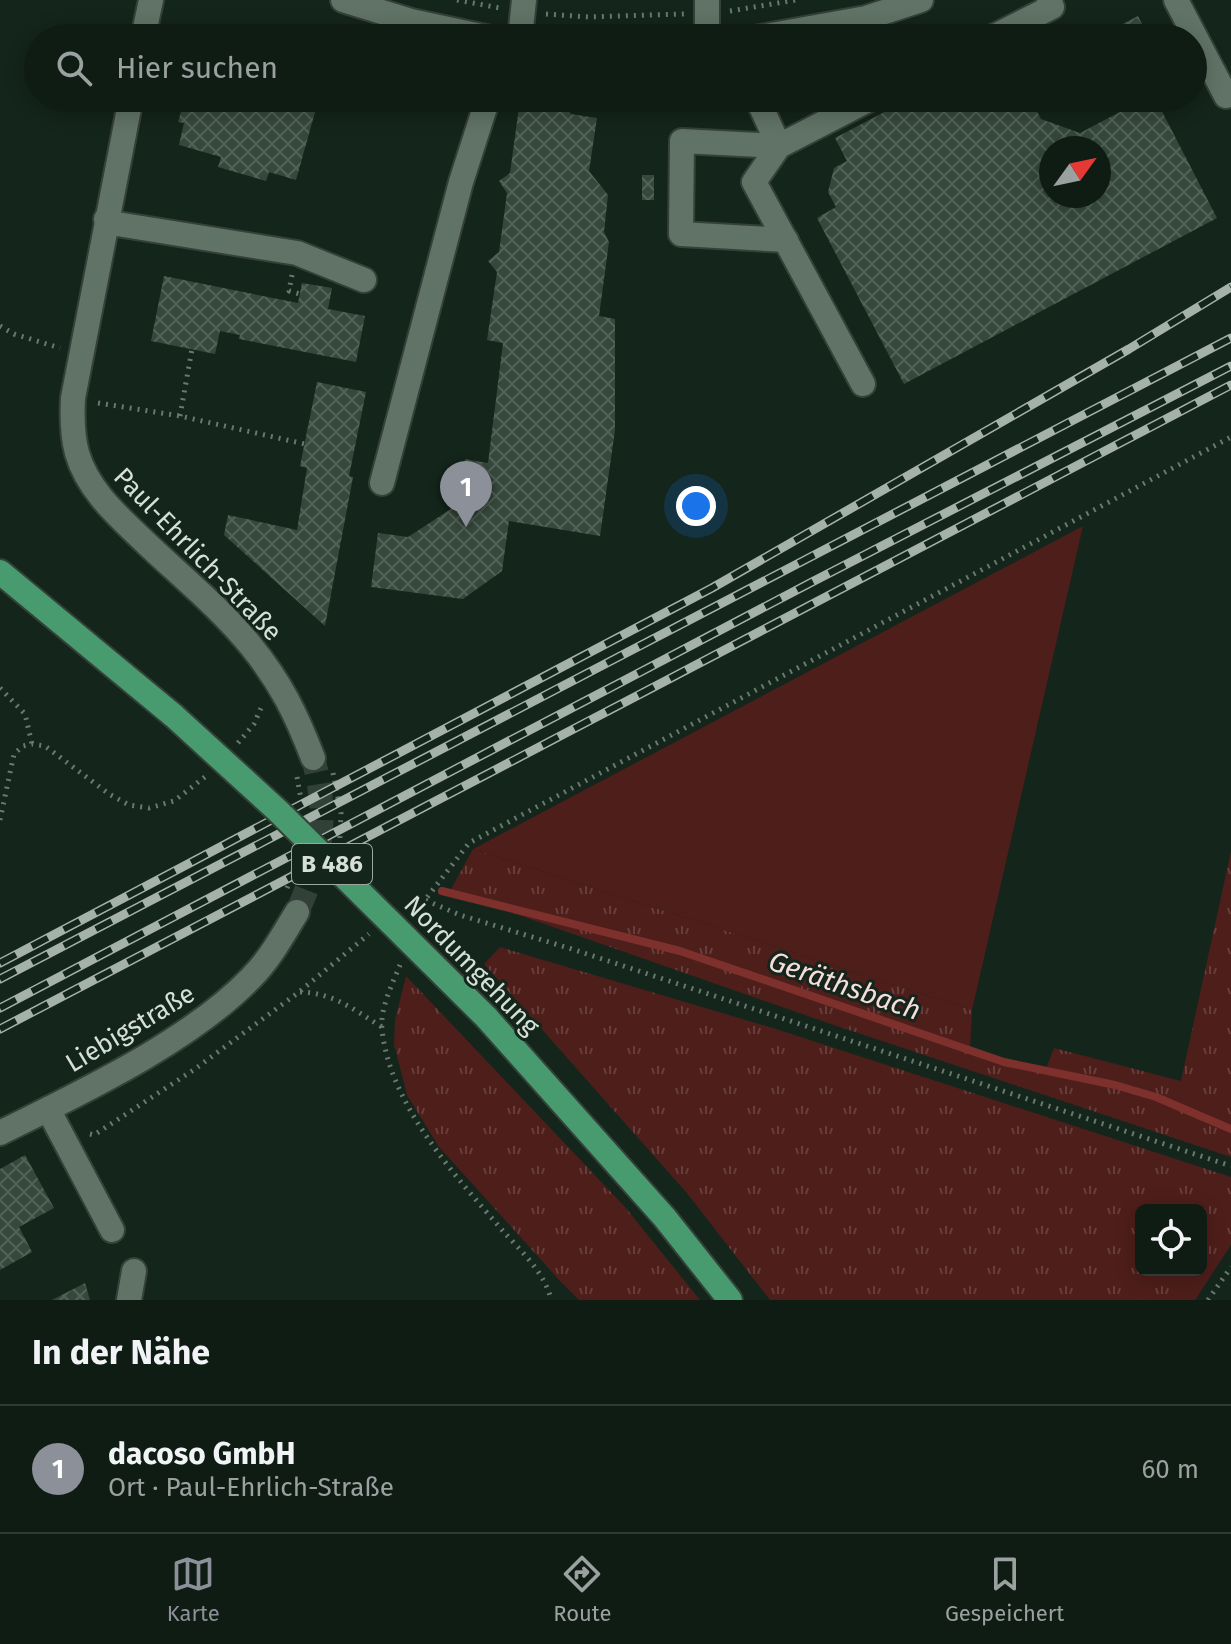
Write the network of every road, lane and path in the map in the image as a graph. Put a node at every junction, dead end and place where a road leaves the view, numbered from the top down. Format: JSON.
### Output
{"nodes":[{"id":1,"x":151,"y":0,"type":"edge"},
{"id":2,"x":343,"y":0,"type":"edge"},
{"id":3,"x":457,"y":0,"type":"edge"},
{"id":4,"x":796,"y":0,"type":"edge"},
{"id":5,"x":921,"y":0,"type":"edge"},
{"id":6,"x":1176,"y":0,"type":"edge"},
{"id":7,"x":1055,"y":2,"type":"edge"},
{"id":8,"x":523,"y":6,"type":"edge"},
{"id":9,"x":843,"y":11,"type":"edge"},
{"id":10,"x":707,"y":17,"type":"edge"},
{"id":11,"x":146,"y":24,"type":"edge"},
{"id":12,"x":425,"y":24,"type":"edge"},
{"id":13,"x":801,"y":24,"type":"edge"},
{"id":14,"x":1016,"y":24,"type":"edge"},
{"id":15,"x":1188,"y":24,"type":"edge"},
{"id":16,"x":1207,"y":60,"type":"edge"},
{"id":17,"x":1226,"y":96,"type":"dead end"},
{"id":18,"x":128,"y":112,"type":"edge"},
{"id":19,"x":484,"y":112,"type":"edge"},
{"id":20,"x":763,"y":112,"type":"edge"},
{"id":21,"x":845,"y":112,"type":"edge"},
{"id":22,"x":779,"y":146,"type":"junction"},
{"id":23,"x":106,"y":219,"type":"junction"},
{"id":24,"x":786,"y":240,"type":"junction"},
{"id":25,"x":364,"y":280,"type":"dead end"},
{"id":26,"x":0,"y":326,"type":"edge"},
{"id":27,"x":192,"y":349,"type":"dead end"},
{"id":28,"x":79,"y":354,"type":"junction"},
{"id":29,"x":863,"y":384,"type":"dead end"},
{"id":30,"x":73,"y":398,"type":"junction"},
{"id":31,"x":180,"y":416,"type":"junction"},
{"id":32,"x":1231,"y":437,"type":"edge"},
{"id":33,"x":305,"y":444,"type":"dead end"},
{"id":34,"x":382,"y":483,"type":"dead end"},
{"id":35,"x":0,"y":572,"type":"edge"},
{"id":36,"x":0,"y":688,"type":"edge"},
{"id":37,"x":32,"y":744,"type":"dead end"},
{"id":38,"x":313,"y":758,"type":"tunnel mouth"},
{"id":39,"x":425,"y":900,"type":"junction"},
{"id":40,"x":412,"y":908,"type":"dead end"},
{"id":41,"x":297,"y":912,"type":"tunnel mouth"},
{"id":42,"x":414,"y":929,"type":"dead end"},
{"id":43,"x":372,"y":932,"type":"dead end"},
{"id":44,"x":403,"y":958,"type":"dead end"},
{"id":45,"x":299,"y":992,"type":"junction"},
{"id":46,"x":382,"y":1027,"type":"junction"},
{"id":47,"x":53,"y":1117,"type":"junction"},
{"id":48,"x":0,"y":1133,"type":"edge"},
{"id":49,"x":1231,"y":1166,"type":"edge"},
{"id":50,"x":112,"y":1230,"type":"dead end"},
{"id":51,"x":1231,"y":1267,"type":"edge"},
{"id":52,"x":134,"y":1271,"type":"dead end"},
{"id":53,"x":129,"y":1300,"type":"edge"},
{"id":54,"x":551,"y":1300,"type":"edge"},
{"id":55,"x":730,"y":1300,"type":"edge"},
{"id":56,"x":1208,"y":1300,"type":"edge"}],
"edges":[{"from":1,"to":11,"type":"street"},
{"from":2,"to":12,"type":"street"},
{"from":3,"to":8,"type":"path"},
{"from":4,"to":10,"type":"path"},
{"from":5,"to":9,"type":"street"},
{"from":6,"to":15,"type":"street"},
{"from":7,"to":14,"type":"street"},
{"from":8,"to":10,"type":"path"},
{"from":9,"to":13,"type":"street"},
{"from":16,"to":17,"type":"street"},
{"from":18,"to":23,"type":"street","name":"Paul-Ehrlich-Straße"},
{"from":19,"to":34,"type":"street"},
{"from":20,"to":22,"type":"street"},
{"from":21,"to":22,"type":"street"},
{"from":22,"to":24,"type":"street"},
{"from":22,"to":24,"type":"street"},
{"from":23,"to":25,"type":"street"},
{"from":23,"to":28,"type":"street","name":"Paul-Ehrlich-Straße"},
{"from":24,"to":29,"type":"street"},
{"from":26,"to":28,"type":"path"},
{"from":27,"to":31,"type":"path"},
{"from":28,"to":30,"type":"street","name":"Paul-Ehrlich-Straße"},
{"from":30,"to":31,"type":"path"},
{"from":30,"to":38,"type":"street","name":"Paul-Ehrlich-Straße"},
{"from":31,"to":33,"type":"path"},
{"from":32,"to":39,"type":"path"},
{"from":35,"to":55,"type":"main road","name":"Nordumgehung","number":"B 486","bridge":true},
{"from":36,"to":37,"type":"path"},
{"from":39,"to":40,"type":"path"},
{"from":39,"to":42,"type":"path"},
{"from":39,"to":49,"type":"path"},
{"from":41,"to":47,"type":"street","name":"Liebigstraße"},
{"from":43,"to":45,"type":"path"},
{"from":44,"to":46,"type":"path"},
{"from":45,"to":46,"type":"path"},
{"from":45,"to":47,"type":"path"},
{"from":46,"to":54,"type":"path"},
{"from":47,"to":48,"type":"street","name":"Liebigstraße"},
{"from":47,"to":50,"type":"street"},
{"from":51,"to":56,"type":"path"},
{"from":52,"to":53,"type":"street"}]}
